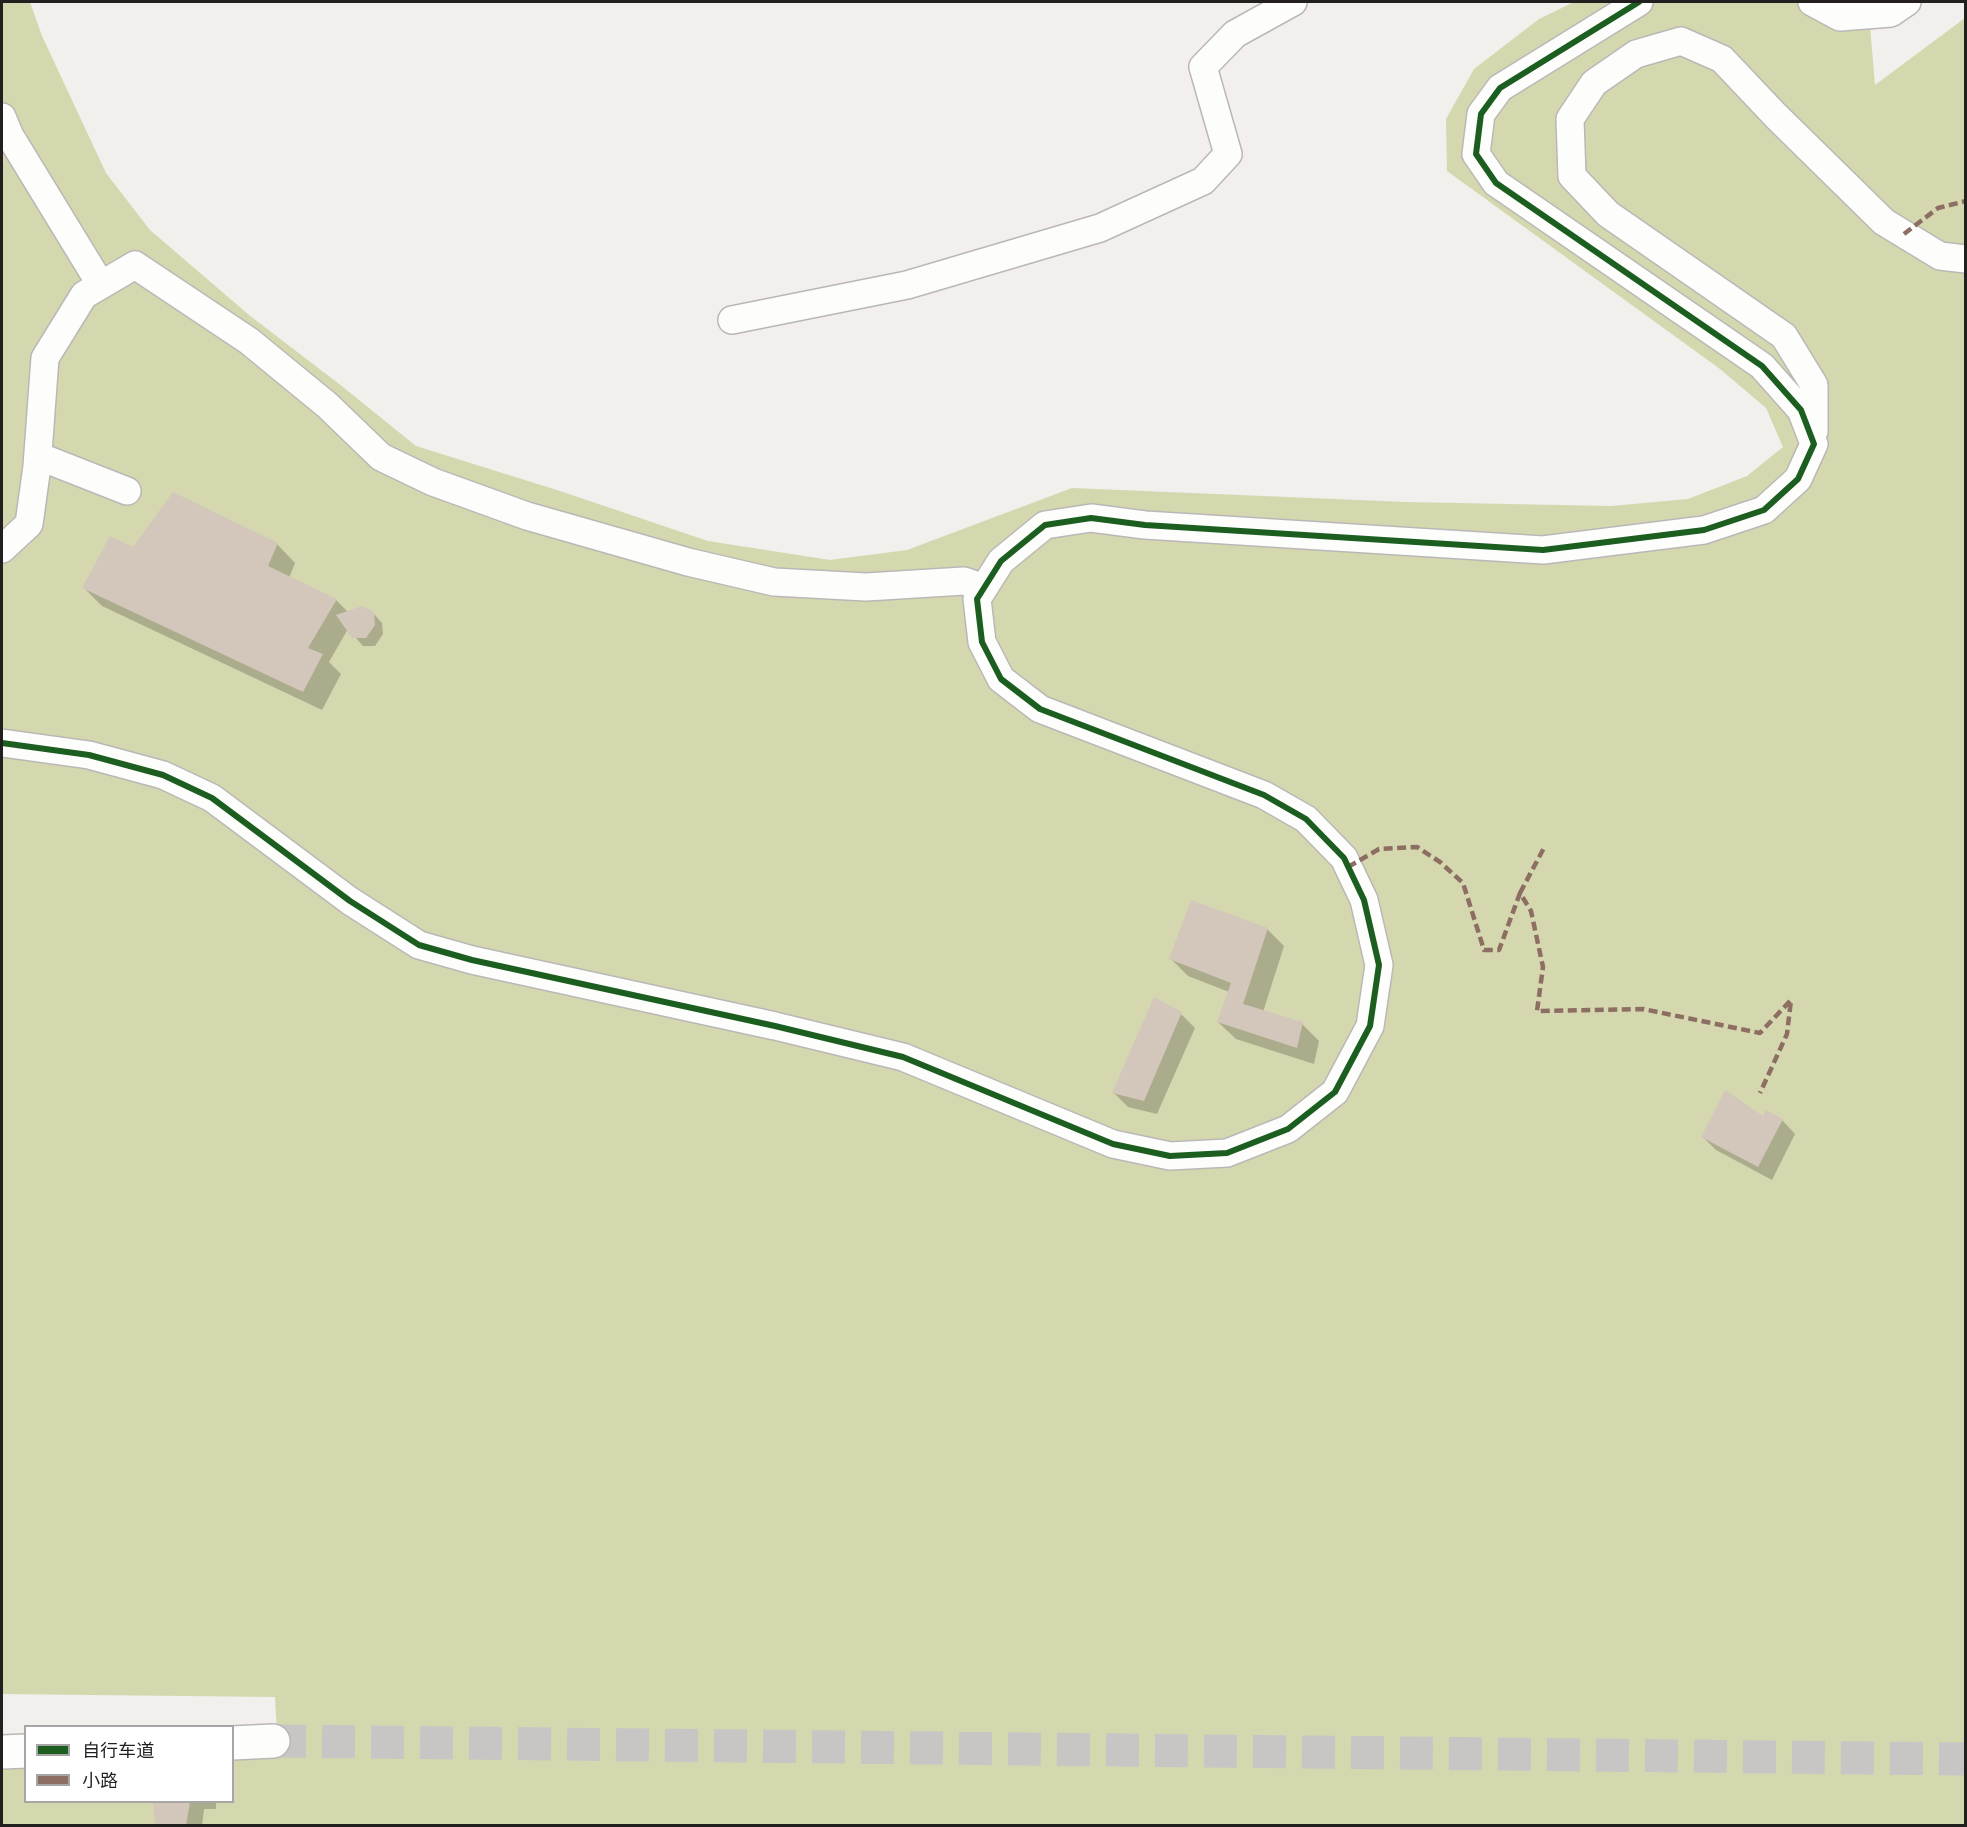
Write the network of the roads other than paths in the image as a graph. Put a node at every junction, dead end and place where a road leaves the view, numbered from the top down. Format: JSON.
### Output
{"nodes":[{"id":1,"x":1293,"y":2,"type":"edge"},
{"id":2,"x":1639,"y":2,"type":"edge"},
{"id":3,"x":1812,"y":2,"type":"edge"},
{"id":4,"x":1907,"y":2,"type":"edge"},
{"id":5,"x":2,"y":117,"type":"edge"},
{"id":6,"x":1965,"y":259,"type":"edge"},
{"id":7,"x":101,"y":285,"type":"junction"},
{"id":8,"x":732,"y":320,"type":"dead end"},
{"id":9,"x":1814,"y":444,"type":"junction"},
{"id":10,"x":38,"y":456,"type":"junction"},
{"id":11,"x":127,"y":491,"type":"dead end"},
{"id":12,"x":2,"y":549,"type":"edge"},
{"id":13,"x":984,"y":588,"type":"junction"},
{"id":14,"x":2,"y":743,"type":"edge"},
{"id":15,"x":273,"y":1741,"type":"tunnel mouth"},
{"id":16,"x":234,"y":1743,"type":"edge"},
{"id":17,"x":24,"y":1751,"type":"edge"},
{"id":18,"x":2,"y":1752,"type":"edge"}],
"edges":[{"from":1,"to":8,"type":"street"},
{"from":2,"to":9,"type":"street"},
{"from":3,"to":4,"type":"street"},
{"from":5,"to":7,"type":"street"},
{"from":6,"to":9,"type":"street"},
{"from":7,"to":10,"type":"street"},
{"from":7,"to":13,"type":"street"},
{"from":9,"to":13,"type":"street"},
{"from":10,"to":11,"type":"street"},
{"from":10,"to":12,"type":"street"},
{"from":13,"to":14,"type":"street"},
{"from":15,"to":16,"type":"highway"},
{"from":17,"to":18,"type":"highway"}]}
